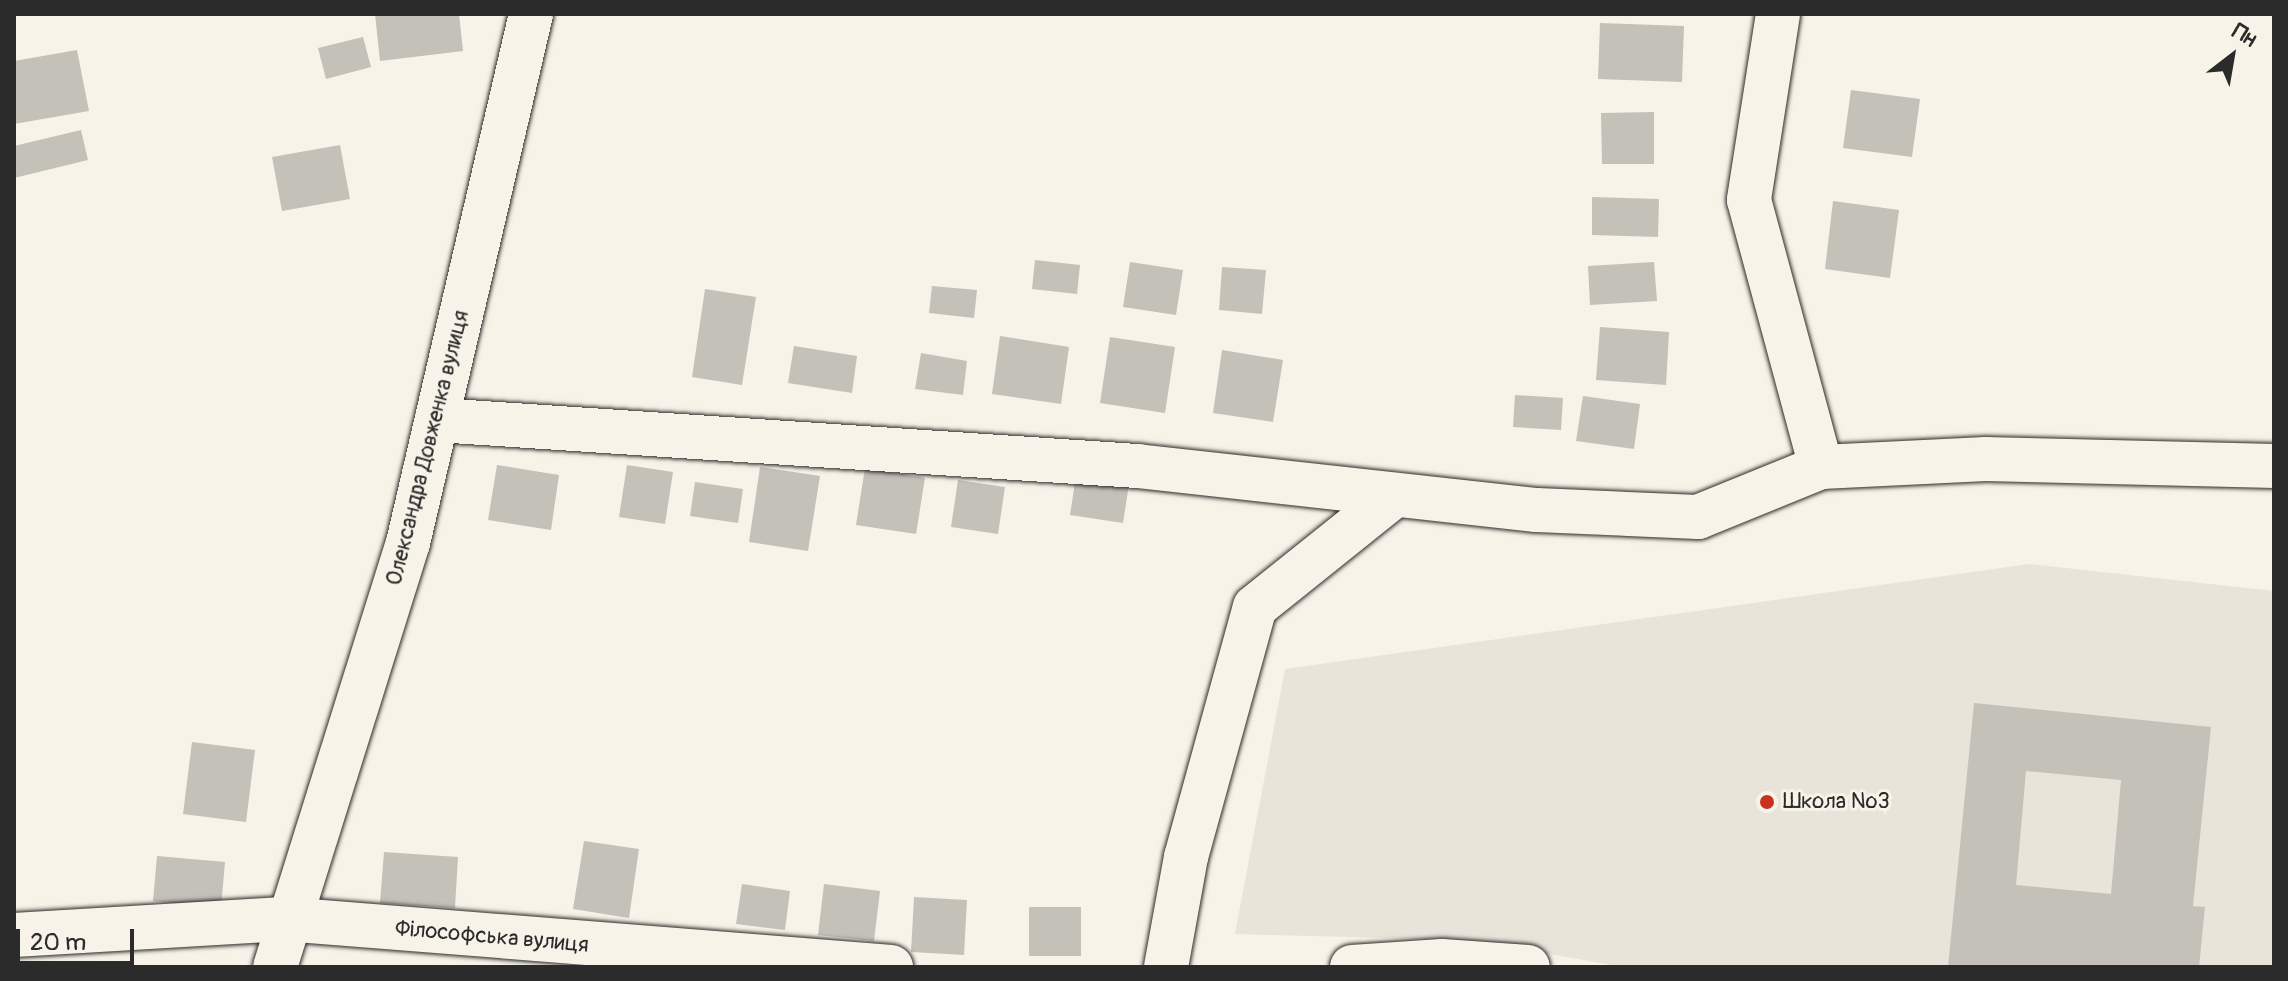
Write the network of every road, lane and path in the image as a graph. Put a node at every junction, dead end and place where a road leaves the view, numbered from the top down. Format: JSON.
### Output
{"nodes":[{"id":1,"x":531,"y":14,"type":"edge"},
{"id":2,"x":1778,"y":14,"type":"edge"},
{"id":3,"x":437,"y":420,"type":"junction"},
{"id":4,"x":2274,"y":466,"type":"edge"},
{"id":5,"x":1821,"y":467,"type":"junction"},
{"id":6,"x":1395,"y":495,"type":"junction"},
{"id":7,"x":284,"y":919,"type":"junction"},
{"id":8,"x":14,"y":935,"type":"edge"},
{"id":9,"x":275,"y":967,"type":"edge"},
{"id":10,"x":891,"y":967,"type":"edge"},
{"id":11,"x":1166,"y":967,"type":"edge"},
{"id":12,"x":1352,"y":967,"type":"edge"},
{"id":13,"x":1528,"y":967,"type":"edge"}],
"edges":[{"from":1,"to":3,"type":"street","name":"Олександра Довженка вулиця"},
{"from":2,"to":5,"type":"street"},
{"from":3,"to":6,"type":"street"},
{"from":3,"to":7,"type":"street","name":"Олександра Довженка вулиця"},
{"from":4,"to":5,"type":"street"},
{"from":5,"to":6,"type":"street"},
{"from":6,"to":11,"type":"street"},
{"from":7,"to":8,"type":"street","name":"Філософська вулиця"},
{"from":7,"to":9,"type":"street","name":"Олександра Довженка вулиця"},
{"from":7,"to":10,"type":"street","name":"Філософська вулиця"},
{"from":12,"to":13,"type":"street"}]}
